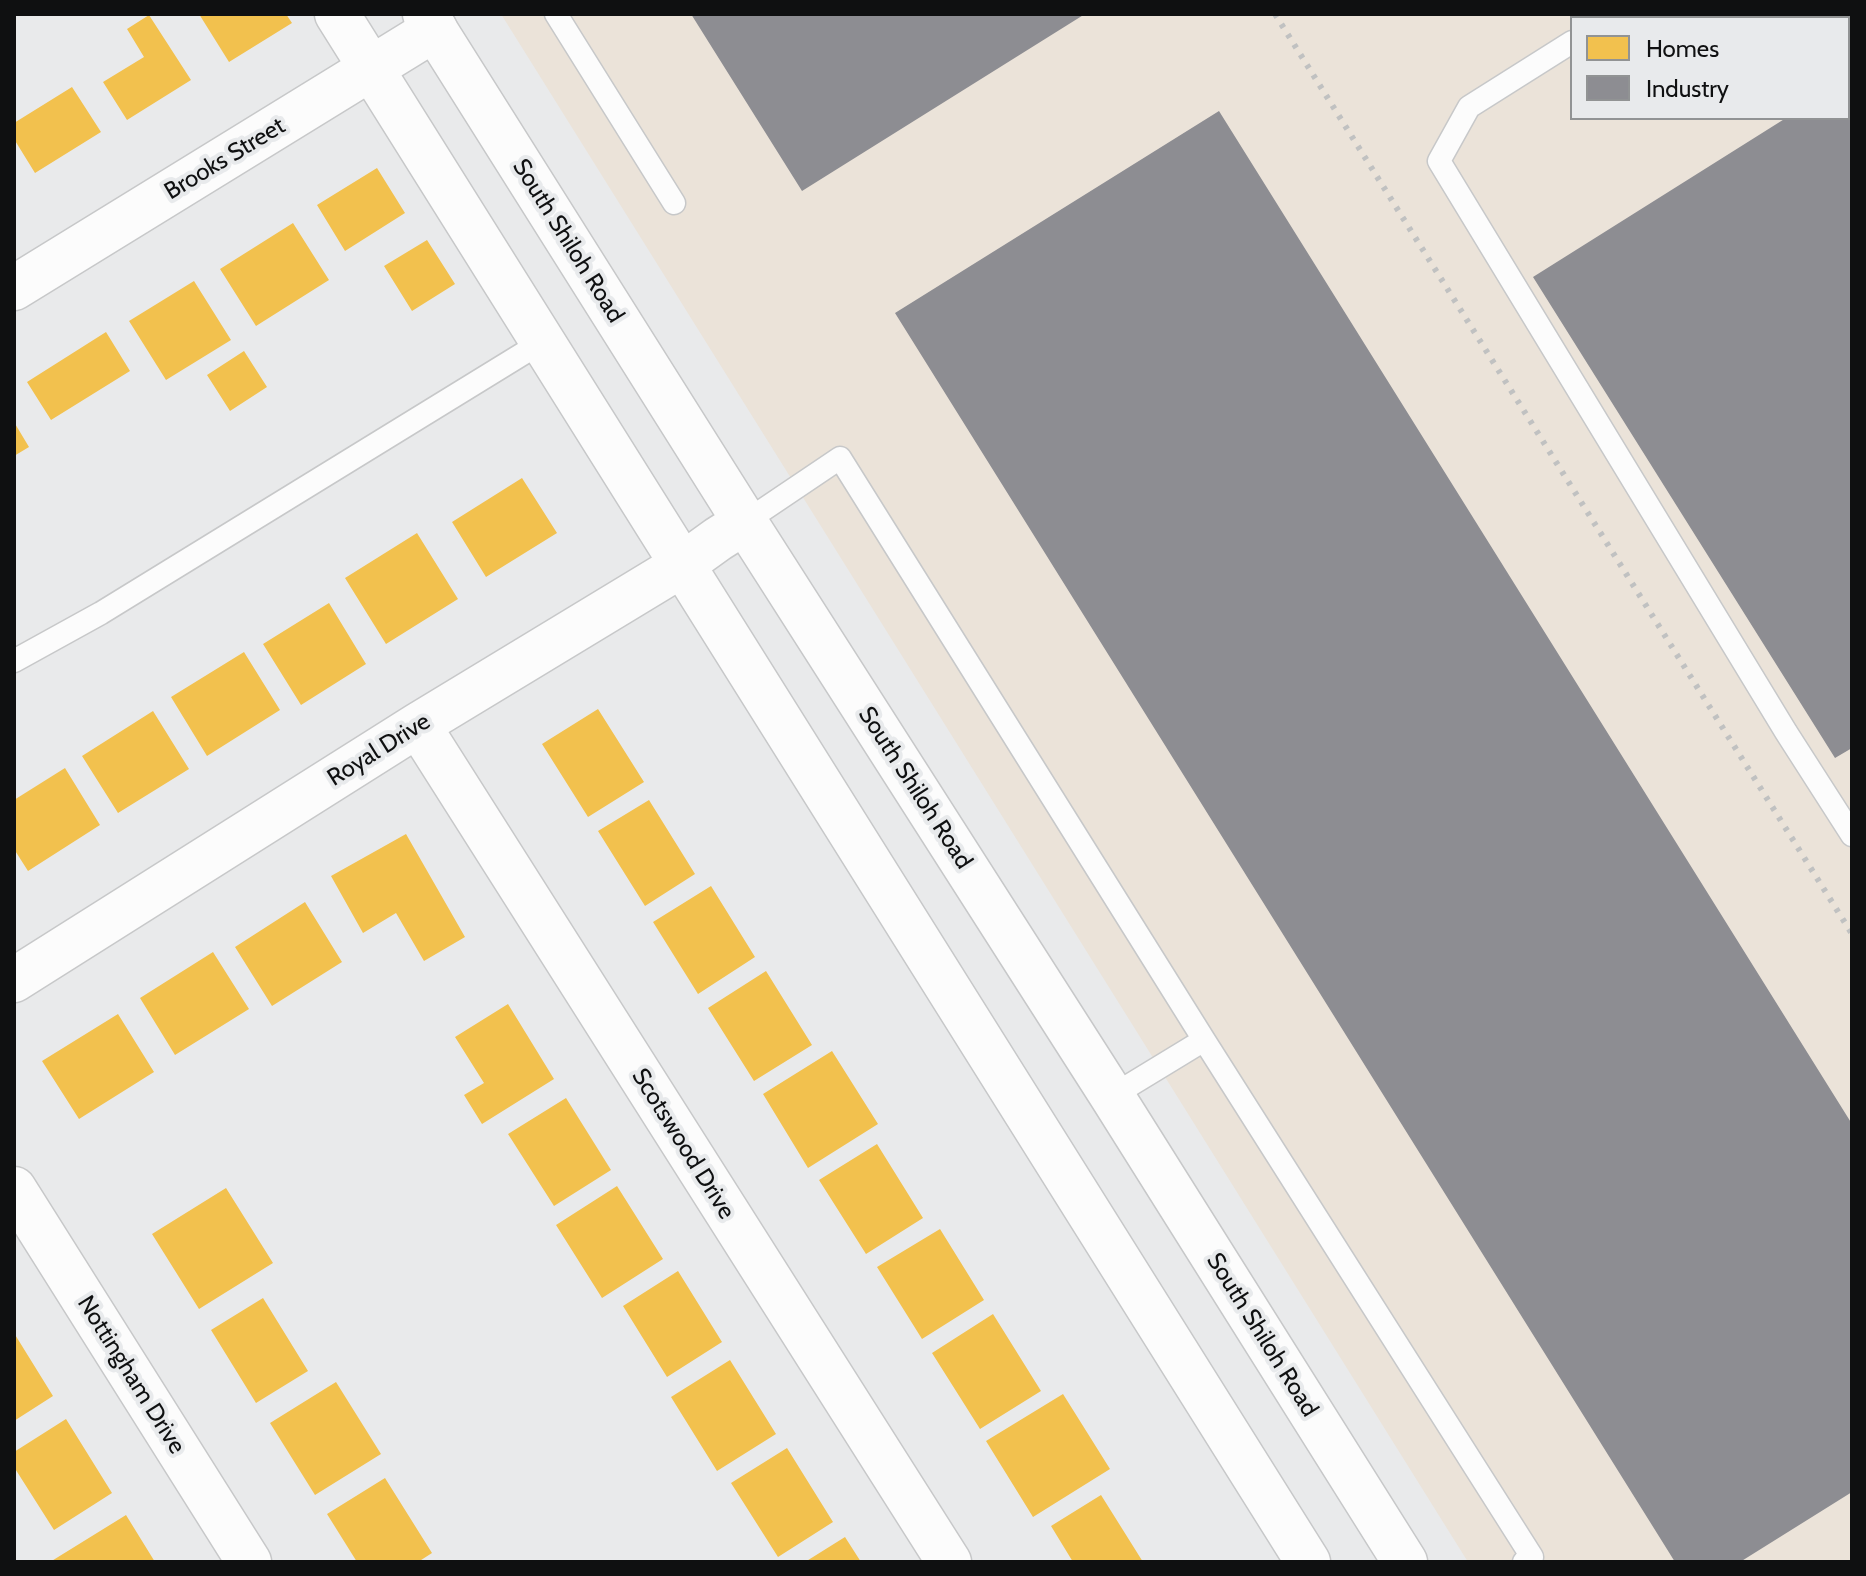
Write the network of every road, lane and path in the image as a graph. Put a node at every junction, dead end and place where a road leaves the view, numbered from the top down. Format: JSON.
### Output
{"nodes":[{"id":1,"x":337,"y":14,"type":"edge"},
{"id":2,"x":556,"y":14,"type":"edge"},
{"id":3,"x":439,"y":19,"type":"edge"},
{"id":4,"x":1570,"y":43,"type":"edge"},
{"id":5,"x":372,"y":69,"type":"junction"},
{"id":6,"x":674,"y":203,"type":"dead end"},
{"id":7,"x":14,"y":288,"type":"edge"},
{"id":8,"x":542,"y":342,"type":"junction"},
{"id":9,"x":745,"y":522,"type":"junction"},
{"id":10,"x":682,"y":565,"type":"junction"},
{"id":11,"x":14,"y":661,"type":"edge"},
{"id":12,"x":418,"y":725,"type":"junction"},
{"id":13,"x":1852,"y":835,"type":"edge"},
{"id":14,"x":14,"y":980,"type":"edge"},
{"id":15,"x":1204,"y":1040,"type":"junction"},
{"id":16,"x":1112,"y":1096,"type":"junction"},
{"id":17,"x":14,"y":1189,"type":"edge"},
{"id":18,"x":249,"y":1562,"type":"edge"},
{"id":19,"x":949,"y":1562,"type":"edge"},
{"id":20,"x":1308,"y":1562,"type":"edge"},
{"id":21,"x":1405,"y":1562,"type":"edge"},
{"id":22,"x":1524,"y":1562,"type":"edge"}],
"edges":[{"from":1,"to":5,"type":"main road"},
{"from":2,"to":6,"type":"lane"},
{"from":3,"to":5,"type":"main road","name":"Brooks Street"},
{"from":3,"to":9,"type":"main road","name":"South Shiloh Road"},
{"from":4,"to":13,"type":"lane"},
{"from":5,"to":7,"type":"main road","name":"Brooks Street"},
{"from":5,"to":8,"type":"main road"},
{"from":8,"to":10,"type":"main road"},
{"from":8,"to":11,"type":"lane"},
{"from":9,"to":10,"type":"main road","name":"Royal Drive"},
{"from":9,"to":15,"type":"lane"},
{"from":9,"to":16,"type":"main road","name":"South Shiloh Road"},
{"from":10,"to":12,"type":"main road","name":"Royal Drive"},
{"from":10,"to":20,"type":"main road"},
{"from":12,"to":14,"type":"main road","name":"Royal Drive"},
{"from":12,"to":19,"type":"main road","name":"Scotswood Drive"},
{"from":15,"to":16,"type":"lane"},
{"from":15,"to":22,"type":"lane"},
{"from":16,"to":21,"type":"main road","name":"South Shiloh Road"},
{"from":17,"to":18,"type":"main road","name":"Nottingham Drive"}]}
